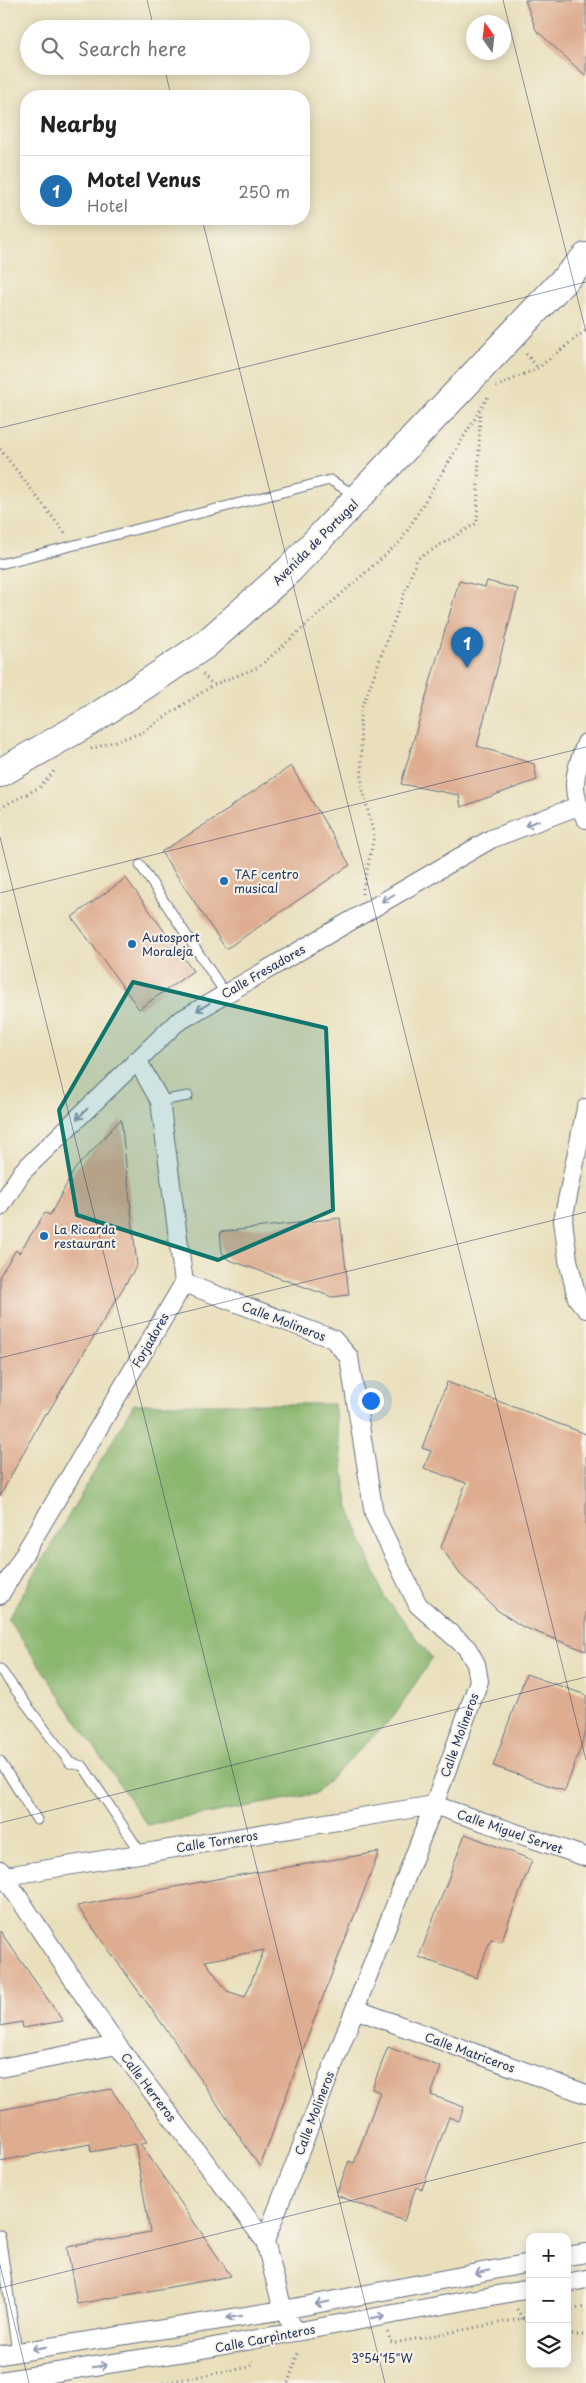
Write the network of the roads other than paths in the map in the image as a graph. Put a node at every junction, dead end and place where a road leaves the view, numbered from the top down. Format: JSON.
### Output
{"nodes":[{"id":1,"x":586,"y":256,"type":"edge"},
{"id":2,"x":359,"y":498,"type":"junction"},
{"id":3,"x":0,"y":564,"type":"edge"},
{"id":4,"x":586,"y":743,"type":"edge"},
{"id":5,"x":0,"y":773,"type":"edge"},
{"id":6,"x":582,"y":813,"type":"edge"},
{"id":7,"x":140,"y":865,"type":"dead end"},
{"id":8,"x":225,"y":993,"type":"junction"},
{"id":9,"x":137,"y":1060,"type":"junction"},
{"id":10,"x":188,"y":1096,"type":"dead end"},
{"id":11,"x":160,"y":1101,"type":"junction"},
{"id":12,"x":586,"y":1108,"type":"edge"},
{"id":13,"x":0,"y":1207,"type":"edge"},
{"id":14,"x":184,"y":1283,"type":"junction"},
{"id":15,"x":586,"y":1309,"type":"edge"},
{"id":16,"x":0,"y":1595,"type":"edge"},
{"id":17,"x":0,"y":1669,"type":"edge"},
{"id":18,"x":0,"y":1761,"type":"edge"},
{"id":19,"x":434,"y":1805,"type":"junction"},
{"id":20,"x":37,"y":1820,"type":"dead end"},
{"id":21,"x":141,"y":1854,"type":"junction"},
{"id":22,"x":586,"y":1857,"type":"edge"},
{"id":23,"x":1,"y":1874,"type":"edge"},
{"id":24,"x":355,"y":2010,"type":"junction"},
{"id":25,"x":117,"y":2045,"type":"junction"},
{"id":26,"x":0,"y":2068,"type":"edge"},
{"id":27,"x":586,"y":2094,"type":"edge"},
{"id":28,"x":0,"y":2235,"type":"edge"},
{"id":29,"x":265,"y":2241,"type":"junction"},
{"id":30,"x":586,"y":2252,"type":"edge"},
{"id":31,"x":571,"y":2255,"type":"edge"},
{"id":32,"x":526,"y":2264,"type":"edge"},
{"id":33,"x":586,"y":2279,"type":"edge"},
{"id":34,"x":571,"y":2282,"type":"edge"},
{"id":35,"x":526,"y":2290,"type":"edge"},
{"id":36,"x":283,"y":2310,"type":"junction"},
{"id":37,"x":296,"y":2332,"type":"junction"},
{"id":38,"x":8,"y":2353,"type":"edge"},
{"id":39,"x":0,"y":2381,"type":"edge"}],
"edges":[{"from":1,"to":2,"type":"main road","name":"Avenida de Portugal"},
{"from":2,"to":3,"type":"lane"},
{"from":2,"to":5,"type":"main road","name":"Avenida de Portugal"},
{"from":4,"to":6,"type":"street"},
{"from":6,"to":8,"type":"street","name":"Calle Fresadores","one_way":true},
{"from":7,"to":8,"type":"lane"},
{"from":8,"to":9,"type":"street","name":"Calle Fresadores","one_way":true},
{"from":9,"to":11,"type":"street"},
{"from":9,"to":13,"type":"street","name":"Calle Fresadores","one_way":true},
{"from":10,"to":11,"type":"lane"},
{"from":11,"to":14,"type":"street"},
{"from":12,"to":15,"type":"street"},
{"from":14,"to":16,"type":"street","name":"Forjadores"},
{"from":14,"to":19,"type":"street","name":"Calle Molineros"},
{"from":17,"to":21,"type":"lane"},
{"from":18,"to":20,"type":"lane"},
{"from":19,"to":21,"type":"street","name":"Calle Torneros"},
{"from":19,"to":22,"type":"street","name":"Calle Miguel Servet"},
{"from":19,"to":24,"type":"street","name":"Calle Molineros"},
{"from":21,"to":23,"type":"street","name":"Calle Torneros"},
{"from":23,"to":25,"type":"street","name":"Calle Herreros"},
{"from":24,"to":27,"type":"street","name":"Calle Matriceros"},
{"from":24,"to":29,"type":"street","name":"Calle Molineros"},
{"from":25,"to":26,"type":"street"},
{"from":25,"to":29,"type":"street","name":"Calle Herreros"},
{"from":28,"to":38,"type":"lane"},
{"from":29,"to":36,"type":"street","name":"Calle Herreros"},
{"from":30,"to":31,"type":"street"},
{"from":32,"to":36,"type":"street","name":"Calle Carpìnteros","one_way":true},
{"from":33,"to":34,"type":"street"},
{"from":37,"to":35,"type":"street","name":"Calle Carpìnteros","one_way":true},
{"from":36,"to":37,"type":"street","name":"Calle Herreros"},
{"from":36,"to":38,"type":"street","name":"Calle Carpìnteros","one_way":true},
{"from":39,"to":37,"type":"street","name":"Calle Carpìnteros","one_way":true}]}
